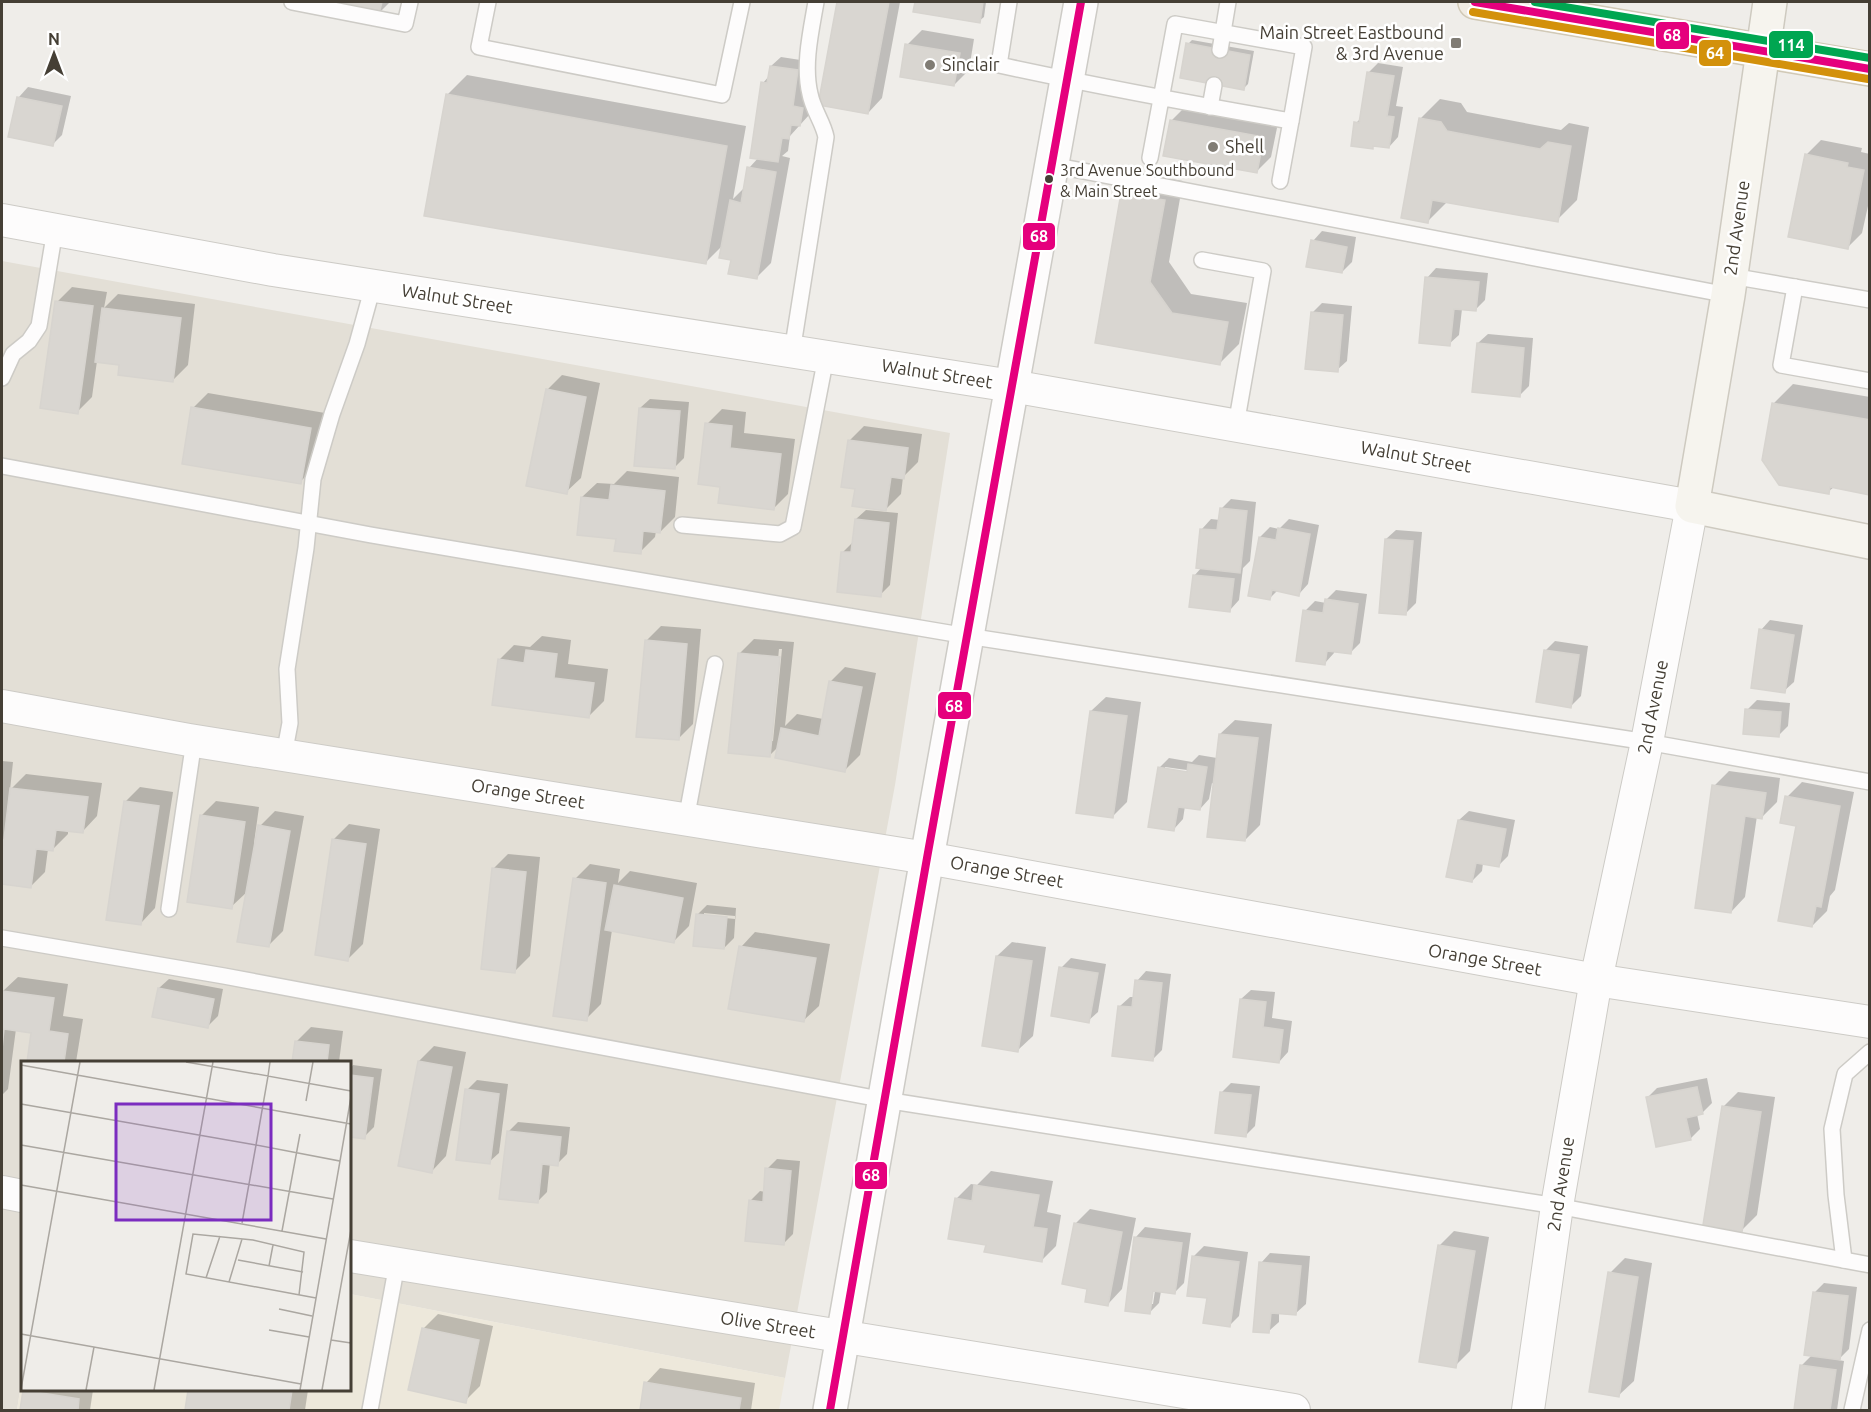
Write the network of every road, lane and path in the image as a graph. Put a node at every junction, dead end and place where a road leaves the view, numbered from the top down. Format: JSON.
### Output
{"nodes":[{"id":1,"x":292,"y":2,"type":"edge"},
{"id":2,"x":410,"y":2,"type":"edge"},
{"id":3,"x":488,"y":2,"type":"edge"},
{"id":4,"x":742,"y":2,"type":"edge"},
{"id":5,"x":816,"y":2,"type":"edge"},
{"id":6,"x":1009,"y":2,"type":"edge"},
{"id":7,"x":1081,"y":2,"type":"edge"},
{"id":8,"x":1228,"y":2,"type":"edge"},
{"id":9,"x":1475,"y":2,"type":"edge"},
{"id":10,"x":1770,"y":2,"type":"edge"},
{"id":11,"x":317,"y":4,"type":"edge"},
{"id":12,"x":1590,"y":11,"type":"edge"},
{"id":13,"x":1223,"y":32,"type":"junction"},
{"id":14,"x":1220,"y":50,"type":"dead end"},
{"id":15,"x":1762,"y":51,"type":"junction"},
{"id":16,"x":1869,"y":69,"type":"edge"},
{"id":17,"x":1067,"y":80,"type":"junction"},
{"id":18,"x":1214,"y":85,"type":"dead end"},
{"id":19,"x":1161,"y":98,"type":"junction"},
{"id":20,"x":1210,"y":107,"type":"junction"},
{"id":21,"x":1291,"y":121,"type":"junction"},
{"id":22,"x":1150,"y":158,"type":"dead end"},
{"id":23,"x":1052,"y":165,"type":"junction"},
{"id":24,"x":1280,"y":180,"type":"dead end"},
{"id":25,"x":2,"y":220,"type":"edge"},
{"id":26,"x":55,"y":230,"type":"junction"},
{"id":27,"x":1202,"y":260,"type":"dead end"},
{"id":28,"x":1729,"y":285,"type":"junction"},
{"id":29,"x":373,"y":286,"type":"junction"},
{"id":30,"x":1794,"y":287,"type":"junction"},
{"id":31,"x":1869,"y":300,"type":"edge"},
{"id":32,"x":792,"y":352,"type":"junction"},
{"id":33,"x":826,"y":357,"type":"junction"},
{"id":34,"x":2,"y":378,"type":"edge"},
{"id":35,"x":1869,"y":381,"type":"edge"},
{"id":36,"x":1012,"y":386,"type":"junction"},
{"id":37,"x":1236,"y":425,"type":"junction"},
{"id":38,"x":2,"y":466,"type":"edge"},
{"id":39,"x":1692,"y":506,"type":"junction"},
{"id":40,"x":308,"y":523,"type":"junction"},
{"id":41,"x":682,"y":525,"type":"dead end"},
{"id":42,"x":1869,"y":542,"type":"edge"},
{"id":43,"x":967,"y":636,"type":"junction"},
{"id":44,"x":715,"y":664,"type":"dead end"},
{"id":45,"x":2,"y":706,"type":"edge"},
{"id":46,"x":194,"y":741,"type":"junction"},
{"id":47,"x":1647,"y":742,"type":"junction"},
{"id":48,"x":284,"y":755,"type":"junction"},
{"id":49,"x":1869,"y":782,"type":"edge"},
{"id":50,"x":686,"y":819,"type":"junction"},
{"id":51,"x":927,"y":858,"type":"junction"},
{"id":52,"x":169,"y":909,"type":"dead end"},
{"id":53,"x":2,"y":938,"type":"edge"},
{"id":54,"x":1596,"y":981,"type":"junction"},
{"id":55,"x":1869,"y":1022,"type":"edge"},
{"id":56,"x":1869,"y":1052,"type":"edge"},
{"id":57,"x":885,"y":1100,"type":"junction"},
{"id":58,"x":2,"y":1192,"type":"edge"},
{"id":59,"x":21,"y":1196,"type":"edge"},
{"id":60,"x":1557,"y":1206,"type":"junction"},
{"id":61,"x":351,"y":1256,"type":"edge"},
{"id":62,"x":1844,"y":1260,"type":"junction"},
{"id":63,"x":397,"y":1264,"type":"junction"},
{"id":64,"x":1869,"y":1265,"type":"edge"},
{"id":65,"x":1869,"y":1330,"type":"edge"},
{"id":66,"x":844,"y":1338,"type":"junction"},
{"id":67,"x":370,"y":1410,"type":"edge"},
{"id":68,"x":830,"y":1410,"type":"edge"},
{"id":69,"x":1294,"y":1410,"type":"edge"},
{"id":70,"x":1528,"y":1410,"type":"edge"},
{"id":71,"x":1852,"y":1410,"type":"edge"}],
"edges":[{"from":1,"to":11,"type":"lane"},
{"from":2,"to":11,"type":"lane"},
{"from":3,"to":4,"type":"lane"},
{"from":5,"to":32,"type":"lane"},
{"from":6,"to":17,"type":"lane"},
{"from":7,"to":17,"type":"street"},
{"from":8,"to":13,"type":"lane"},
{"from":9,"to":12,"type":"main road"},
{"from":10,"to":15,"type":"main road","name":"2nd Avenue"},
{"from":12,"to":15,"type":"main road"},
{"from":13,"to":14,"type":"lane"},
{"from":13,"to":19,"type":"lane"},
{"from":13,"to":21,"type":"lane"},
{"from":15,"to":16,"type":"main road"},
{"from":15,"to":28,"type":"main road","name":"2nd Avenue"},
{"from":17,"to":19,"type":"lane"},
{"from":17,"to":23,"type":"street"},
{"from":18,"to":20,"type":"lane"},
{"from":19,"to":20,"type":"lane"},
{"from":19,"to":22,"type":"lane"},
{"from":20,"to":21,"type":"lane"},
{"from":21,"to":24,"type":"lane"},
{"from":23,"to":28,"type":"lane"},
{"from":23,"to":36,"type":"street"},
{"from":25,"to":26,"type":"street","name":"Walnut Street"},
{"from":26,"to":29,"type":"street","name":"Walnut Street"},
{"from":26,"to":34,"type":"lane"},
{"from":27,"to":37,"type":"lane"},
{"from":28,"to":30,"type":"lane"},
{"from":28,"to":39,"type":"main road","name":"2nd Avenue"},
{"from":29,"to":32,"type":"street","name":"Walnut Street"},
{"from":29,"to":40,"type":"lane"},
{"from":30,"to":31,"type":"lane"},
{"from":30,"to":35,"type":"lane"},
{"from":32,"to":33,"type":"street","name":"Walnut Street"},
{"from":33,"to":36,"type":"street","name":"Walnut Street"},
{"from":33,"to":41,"type":"lane"},
{"from":36,"to":37,"type":"street","name":"Walnut Street"},
{"from":36,"to":43,"type":"street"},
{"from":37,"to":39,"type":"street","name":"Walnut Street"},
{"from":38,"to":40,"type":"lane"},
{"from":39,"to":42,"type":"main road","name":"Walnut Street"},
{"from":39,"to":47,"type":"street","name":"2nd Avenue"},
{"from":40,"to":43,"type":"lane"},
{"from":40,"to":48,"type":"lane"},
{"from":43,"to":47,"type":"lane"},
{"from":43,"to":51,"type":"street"},
{"from":44,"to":50,"type":"lane"},
{"from":45,"to":46,"type":"street","name":"Orange Street"},
{"from":46,"to":48,"type":"street","name":"Orange Street"},
{"from":46,"to":52,"type":"lane"},
{"from":47,"to":49,"type":"lane"},
{"from":47,"to":54,"type":"street","name":"2nd Avenue"},
{"from":48,"to":50,"type":"street","name":"Orange Street"},
{"from":50,"to":51,"type":"street","name":"Orange Street"},
{"from":51,"to":54,"type":"street","name":"Orange Street"},
{"from":51,"to":57,"type":"street"},
{"from":53,"to":57,"type":"lane"},
{"from":54,"to":55,"type":"street","name":"Orange Street"},
{"from":54,"to":60,"type":"street","name":"2nd Avenue"},
{"from":56,"to":62,"type":"lane"},
{"from":57,"to":60,"type":"lane"},
{"from":57,"to":66,"type":"street"},
{"from":58,"to":59,"type":"street"},
{"from":60,"to":62,"type":"lane"},
{"from":60,"to":70,"type":"street","name":"2nd Avenue"},
{"from":61,"to":63,"type":"street","name":"Olive Street"},
{"from":62,"to":64,"type":"lane"},
{"from":63,"to":66,"type":"street","name":"Olive Street"},
{"from":63,"to":67,"type":"lane"},
{"from":65,"to":71,"type":"lane"},
{"from":66,"to":68,"type":"street"},
{"from":66,"to":69,"type":"street","name":"Olive Street"}]}
